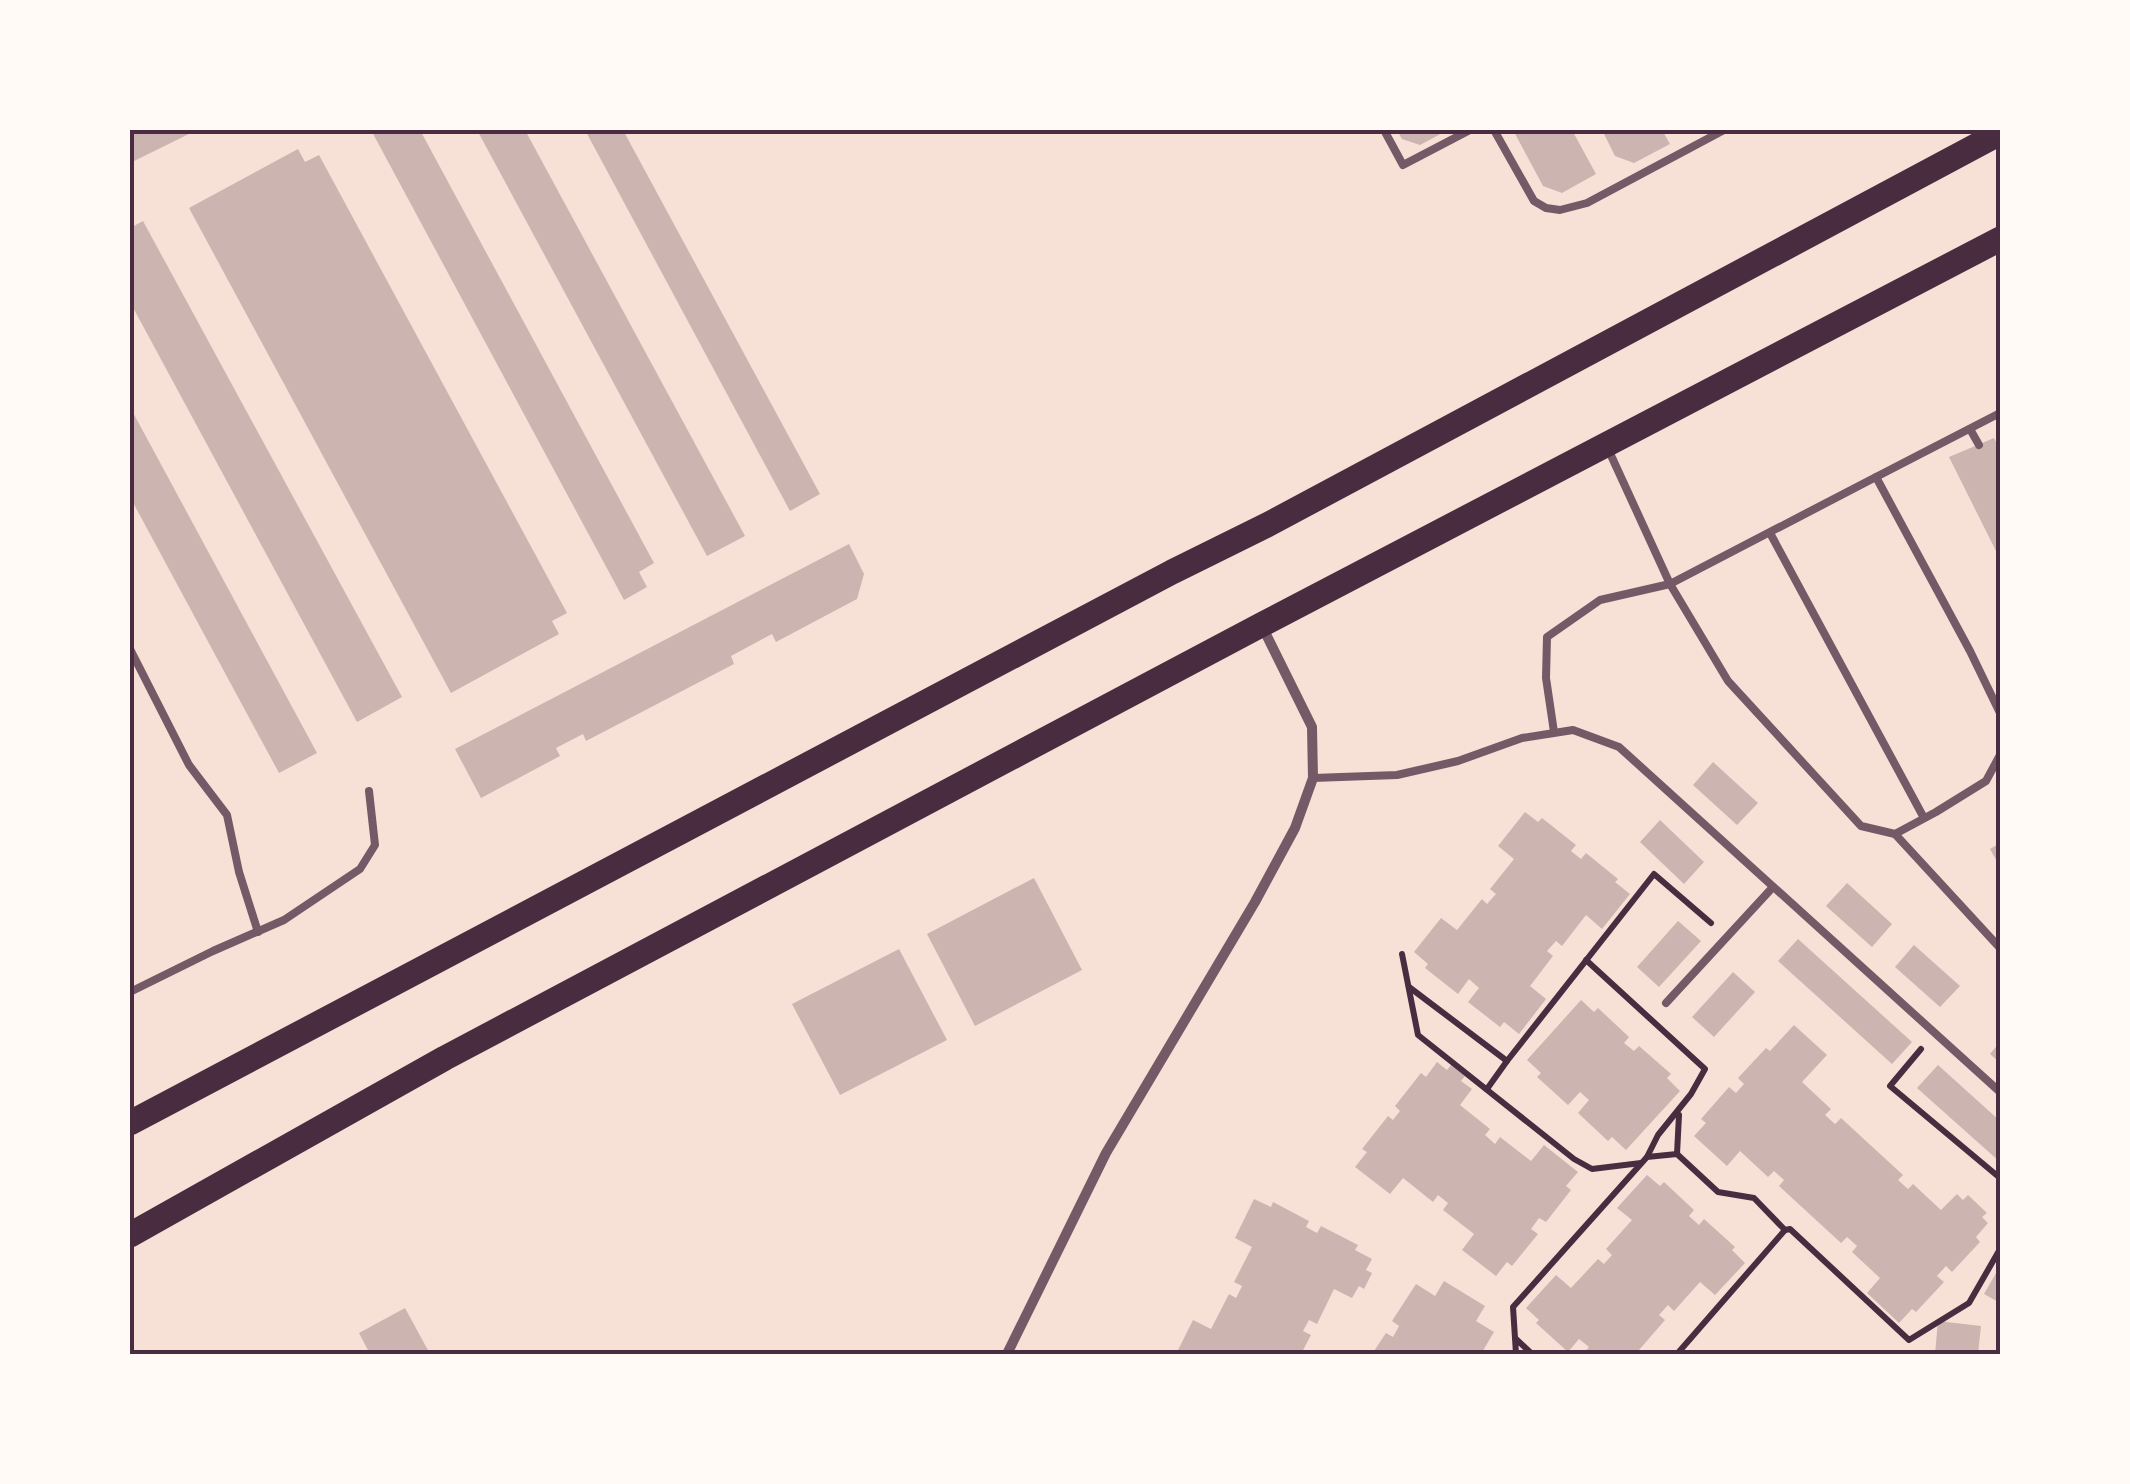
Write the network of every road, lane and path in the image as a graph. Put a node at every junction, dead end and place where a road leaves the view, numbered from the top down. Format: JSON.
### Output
{"nodes":[{"id":1,"x":1384,"y":130,"type":"edge"},
{"id":2,"x":1470,"y":130,"type":"edge"},
{"id":3,"x":1494,"y":130,"type":"edge"},
{"id":4,"x":1724,"y":130,"type":"edge"},
{"id":5,"x":2000,"y":134,"type":"edge"},
{"id":6,"x":2000,"y":239,"type":"edge"},
{"id":7,"x":2000,"y":414,"type":"edge"},
{"id":8,"x":1970,"y":429,"type":"junction"},
{"id":9,"x":1606,"y":444,"type":"junction"},
{"id":10,"x":1979,"y":445,"type":"dead end"},
{"id":11,"x":1876,"y":477,"type":"junction"},
{"id":12,"x":1770,"y":532,"type":"junction"},
{"id":13,"x":1670,"y":584,"type":"junction"},
{"id":14,"x":1262,"y":625,"type":"junction"},
{"id":15,"x":130,"y":649,"type":"edge"},
{"id":16,"x":2000,"y":713,"type":"edge"},
{"id":17,"x":1554,"y":732,"type":"junction"},
{"id":18,"x":2000,"y":756,"type":"edge"},
{"id":19,"x":1314,"y":778,"type":"junction"},
{"id":20,"x":369,"y":791,"type":"dead end"},
{"id":21,"x":1924,"y":818,"type":"junction"},
{"id":22,"x":1895,"y":834,"type":"junction"},
{"id":23,"x":1774,"y":886,"type":"junction"},
{"id":24,"x":258,"y":932,"type":"junction"},
{"id":25,"x":1727,"y":937,"type":"junction"},
{"id":26,"x":2000,"y":948,"type":"edge"},
{"id":27,"x":1402,"y":954,"type":"dead end"},
{"id":28,"x":1586,"y":960,"type":"junction"},
{"id":29,"x":1408,"y":986,"type":"junction"},
{"id":30,"x":130,"y":992,"type":"edge"},
{"id":31,"x":1666,"y":1003,"type":"dead end"},
{"id":32,"x":1935,"y":1033,"type":"junction"},
{"id":33,"x":1507,"y":1061,"type":"junction"},
{"id":34,"x":1486,"y":1089,"type":"junction"},
{"id":35,"x":2000,"y":1092,"type":"edge"},
{"id":36,"x":1679,"y":1111,"type":"junction"},
{"id":37,"x":130,"y":1123,"type":"edge"},
{"id":38,"x":1677,"y":1154,"type":"junction"},
{"id":39,"x":1645,"y":1160,"type":"junction"},
{"id":40,"x":2000,"y":1178,"type":"edge"},
{"id":41,"x":1785,"y":1230,"type":"junction"},
{"id":42,"x":130,"y":1235,"type":"edge"},
{"id":43,"x":2000,"y":1249,"type":"edge"},
{"id":44,"x":1515,"y":1338,"type":"junction"},
{"id":45,"x":1008,"y":1354,"type":"edge"},
{"id":46,"x":1516,"y":1354,"type":"edge"},
{"id":47,"x":1532,"y":1354,"type":"edge"},
{"id":48,"x":1677,"y":1354,"type":"edge"}],
"edges":[{"from":1,"to":2,"type":"lane"},
{"from":3,"to":4,"type":"lane"},
{"from":5,"to":37,"type":"main road"},
{"from":6,"to":9,"type":"main road"},
{"from":7,"to":8,"type":"lane"},
{"from":8,"to":10,"type":"lane"},
{"from":8,"to":11,"type":"lane"},
{"from":9,"to":13,"type":"lane"},
{"from":9,"to":14,"type":"main road"},
{"from":11,"to":12,"type":"lane"},
{"from":11,"to":16,"type":"lane"},
{"from":12,"to":13,"type":"lane"},
{"from":12,"to":21,"type":"lane"},
{"from":13,"to":17,"type":"lane"},
{"from":13,"to":22,"type":"lane"},
{"from":14,"to":19,"type":"street"},
{"from":14,"to":42,"type":"main road"},
{"from":15,"to":24,"type":"lane"},
{"from":17,"to":19,"type":"lane"},
{"from":17,"to":23,"type":"lane"},
{"from":18,"to":21,"type":"lane"},
{"from":19,"to":45,"type":"street"},
{"from":20,"to":24,"type":"lane"},
{"from":21,"to":22,"type":"lane"},
{"from":22,"to":26,"type":"lane"},
{"from":23,"to":25,"type":"lane"},
{"from":23,"to":32,"type":"lane"},
{"from":24,"to":30,"type":"lane"},
{"from":25,"to":28,"type":"path"},
{"from":25,"to":31,"type":"lane"},
{"from":27,"to":29,"type":"path"},
{"from":28,"to":33,"type":"path"},
{"from":28,"to":36,"type":"path"},
{"from":29,"to":33,"type":"path"},
{"from":29,"to":34,"type":"path"},
{"from":32,"to":35,"type":"lane"},
{"from":32,"to":40,"type":"path"},
{"from":33,"to":34,"type":"path"},
{"from":34,"to":39,"type":"path"},
{"from":36,"to":38,"type":"path"},
{"from":36,"to":39,"type":"path"},
{"from":38,"to":39,"type":"path"},
{"from":38,"to":41,"type":"path"},
{"from":39,"to":44,"type":"path"},
{"from":41,"to":43,"type":"path"},
{"from":41,"to":48,"type":"path"},
{"from":44,"to":46,"type":"path"},
{"from":44,"to":47,"type":"path"}]}
